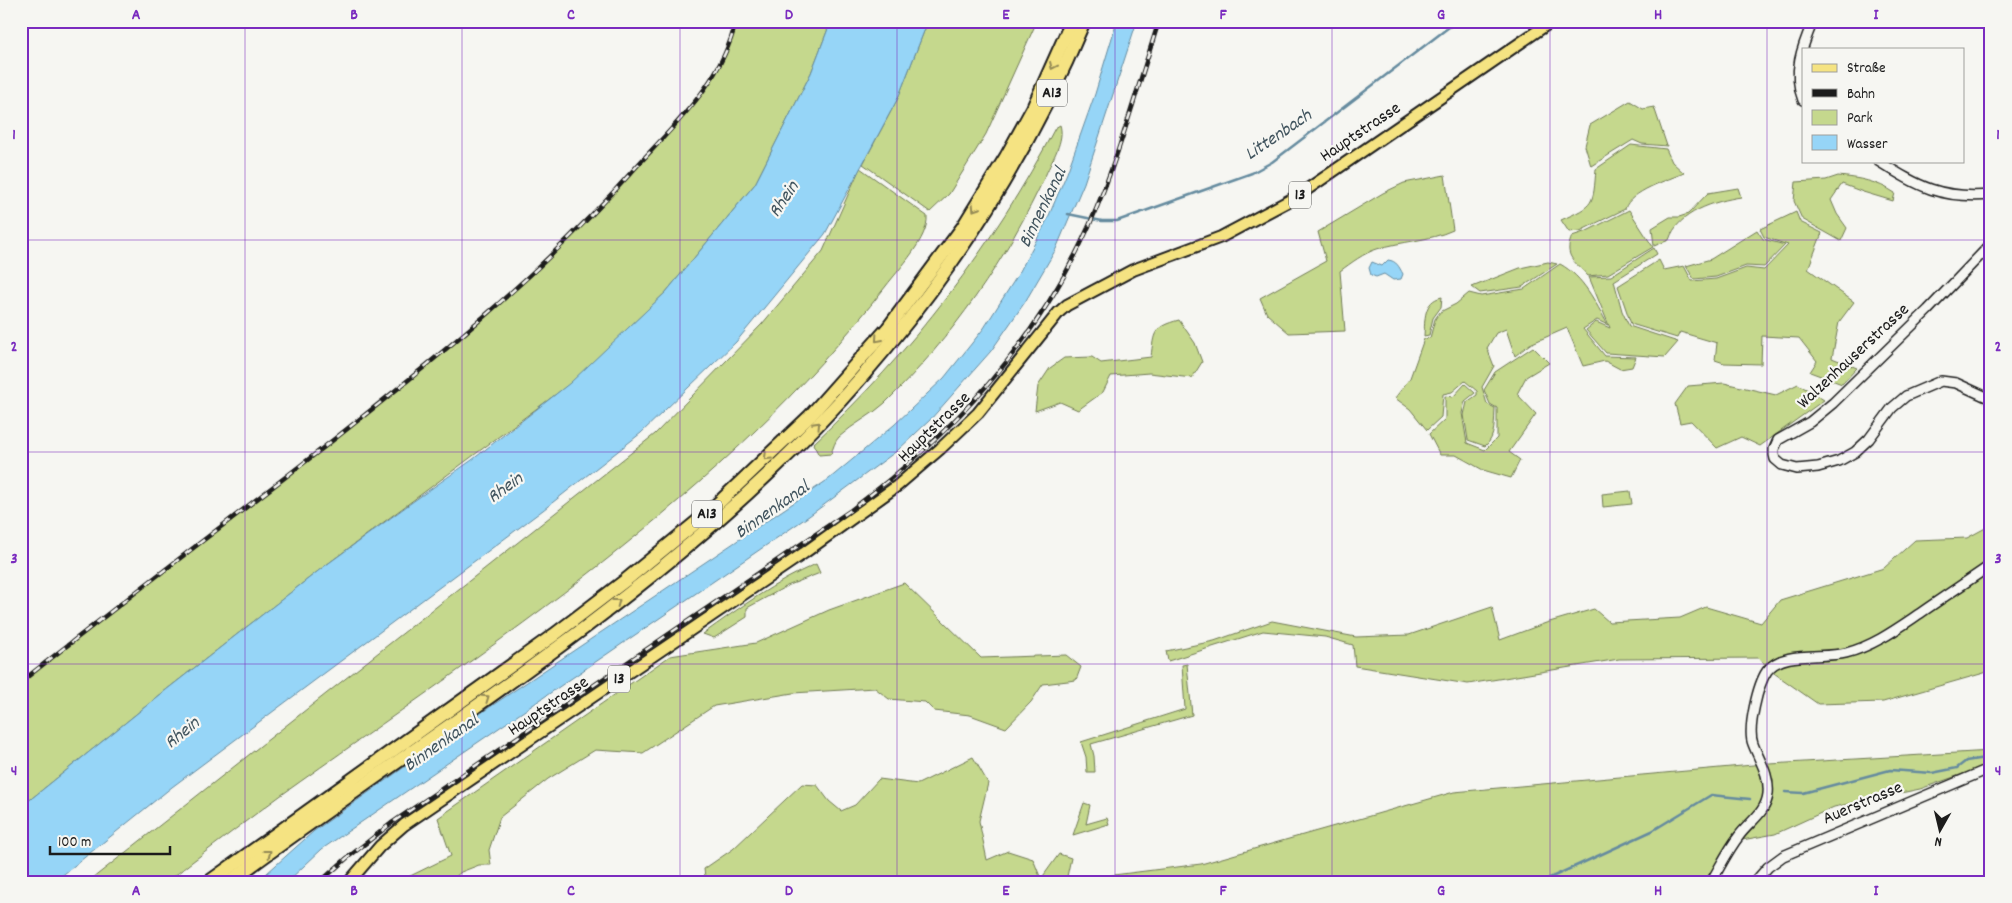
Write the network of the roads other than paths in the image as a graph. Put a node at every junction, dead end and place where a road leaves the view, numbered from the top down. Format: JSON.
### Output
{"nodes":[{"id":1,"x":1072,"y":21,"type":"edge"},
{"id":2,"x":1084,"y":21,"type":"edge"},
{"id":3,"x":1552,"y":21,"type":"edge"},
{"id":4,"x":1813,"y":21,"type":"edge"},
{"id":5,"x":1802,"y":48,"type":"edge"},
{"id":6,"x":1802,"y":49,"type":"edge"},
{"id":7,"x":1802,"y":96,"type":"edge"},
{"id":8,"x":1880,"y":162,"type":"edge"},
{"id":9,"x":1991,"y":195,"type":"edge"},
{"id":10,"x":1991,"y":244,"type":"edge"},
{"id":11,"x":1991,"y":399,"type":"edge"},
{"id":12,"x":1991,"y":565,"type":"edge"},
{"id":13,"x":1991,"y":768,"type":"edge"},
{"id":14,"x":209,"y":882,"type":"edge"},
{"id":15,"x":229,"y":882,"type":"edge"},
{"id":16,"x":349,"y":882,"type":"edge"},
{"id":17,"x":1711,"y":882,"type":"edge"},
{"id":18,"x":1755,"y":882,"type":"edge"}],
"edges":[{"from":1,"to":14,"type":"highway","number":"A13","one_way":true},
{"from":15,"to":2,"type":"highway","number":"A13","one_way":true},
{"from":3,"to":16,"type":"main road","name":"Hauptstrasse","number":"13"},
{"from":4,"to":5,"type":"street"},
{"from":6,"to":7,"type":"street"},
{"from":8,"to":9,"type":"street"},
{"from":10,"to":11,"type":"street","name":"Walzenhauserstrasse"},
{"from":12,"to":17,"type":"street"},
{"from":13,"to":18,"type":"street","name":"Auerstrasse"}]}
